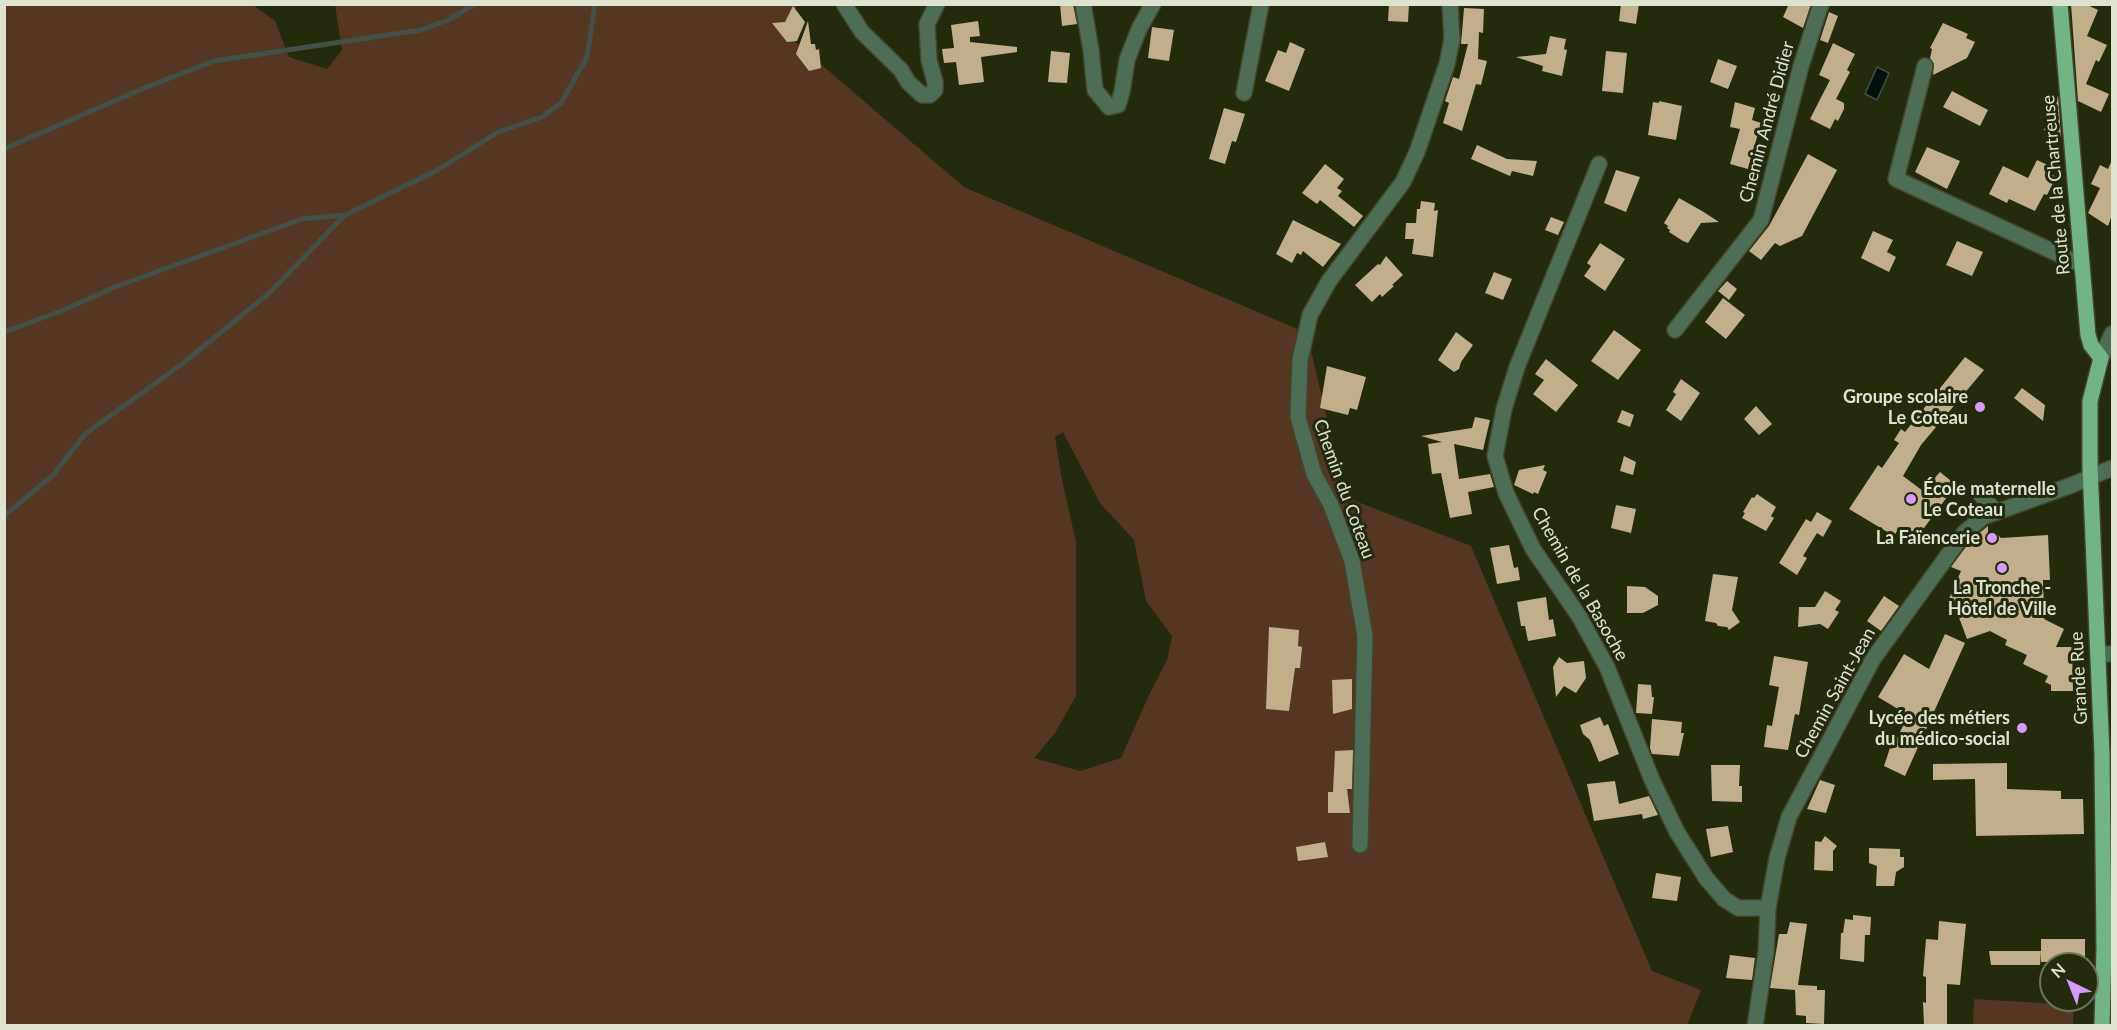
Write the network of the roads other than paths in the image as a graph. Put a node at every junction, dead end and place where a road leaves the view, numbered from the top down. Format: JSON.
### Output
{"nodes":[{"id":1,"x":844,"y":4,"type":"edge"},
{"id":2,"x":937,"y":4,"type":"edge"},
{"id":3,"x":1083,"y":4,"type":"edge"},
{"id":4,"x":1154,"y":4,"type":"edge"},
{"id":5,"x":1261,"y":4,"type":"edge"},
{"id":6,"x":1450,"y":4,"type":"edge"},
{"id":7,"x":1821,"y":4,"type":"edge"},
{"id":8,"x":2060,"y":4,"type":"edge"},
{"id":9,"x":1925,"y":66,"type":"dead end"},
{"id":10,"x":1244,"y":93,"type":"dead end"},
{"id":11,"x":1599,"y":164,"type":"dead end"},
{"id":12,"x":2082,"y":265,"type":"junction"},
{"id":13,"x":1675,"y":330,"type":"dead end"},
{"id":14,"x":2112,"y":334,"type":"edge"},
{"id":15,"x":2101,"y":358,"type":"junction"},
{"id":16,"x":2112,"y":468,"type":"edge"},
{"id":17,"x":2090,"y":478,"type":"junction"},
{"id":18,"x":1981,"y":495,"type":"dead end"},
{"id":19,"x":1996,"y":512,"type":"junction"},
{"id":20,"x":2105,"y":654,"type":"edge"},
{"id":21,"x":1360,"y":845,"type":"dead end"},
{"id":22,"x":1768,"y":908,"type":"junction"},
{"id":23,"x":2108,"y":949,"type":"edge"},
{"id":24,"x":1755,"y":1026,"type":"edge"},
{"id":25,"x":2102,"y":1026,"type":"edge"}],
"edges":[{"from":1,"to":2,"type":"street"},
{"from":3,"to":4,"type":"street"},
{"from":5,"to":10,"type":"street"},
{"from":6,"to":21,"type":"street","name":"Chemin du Coteau"},
{"from":7,"to":13,"type":"street","name":"Chemin André Didier"},
{"from":8,"to":12,"type":"main road","name":"Route de la Chartreuse"},
{"from":9,"to":12,"type":"street"},
{"from":11,"to":22,"type":"street","name":"Chemin de la Basoche"},
{"from":12,"to":15,"type":"main road","name":"Route de la Chartreuse"},
{"from":14,"to":15,"type":"street","name":"Grande Rue"},
{"from":15,"to":17,"type":"main road","name":"Grande Rue"},
{"from":16,"to":17,"type":"street","name":"Chemin Saint-Jean"},
{"from":17,"to":19,"type":"street","name":"Chemin Saint-Jean"},
{"from":17,"to":20,"type":"main road","name":"Grande Rue"},
{"from":18,"to":19,"type":"street"},
{"from":19,"to":22,"type":"street","name":"Chemin Saint-Jean"},
{"from":20,"to":23,"type":"main road","name":"Grande Rue"},
{"from":22,"to":24,"type":"street","name":"Chemin Saint-Jean"},
{"from":23,"to":25,"type":"main road","name":"Grande Rue"}]}
